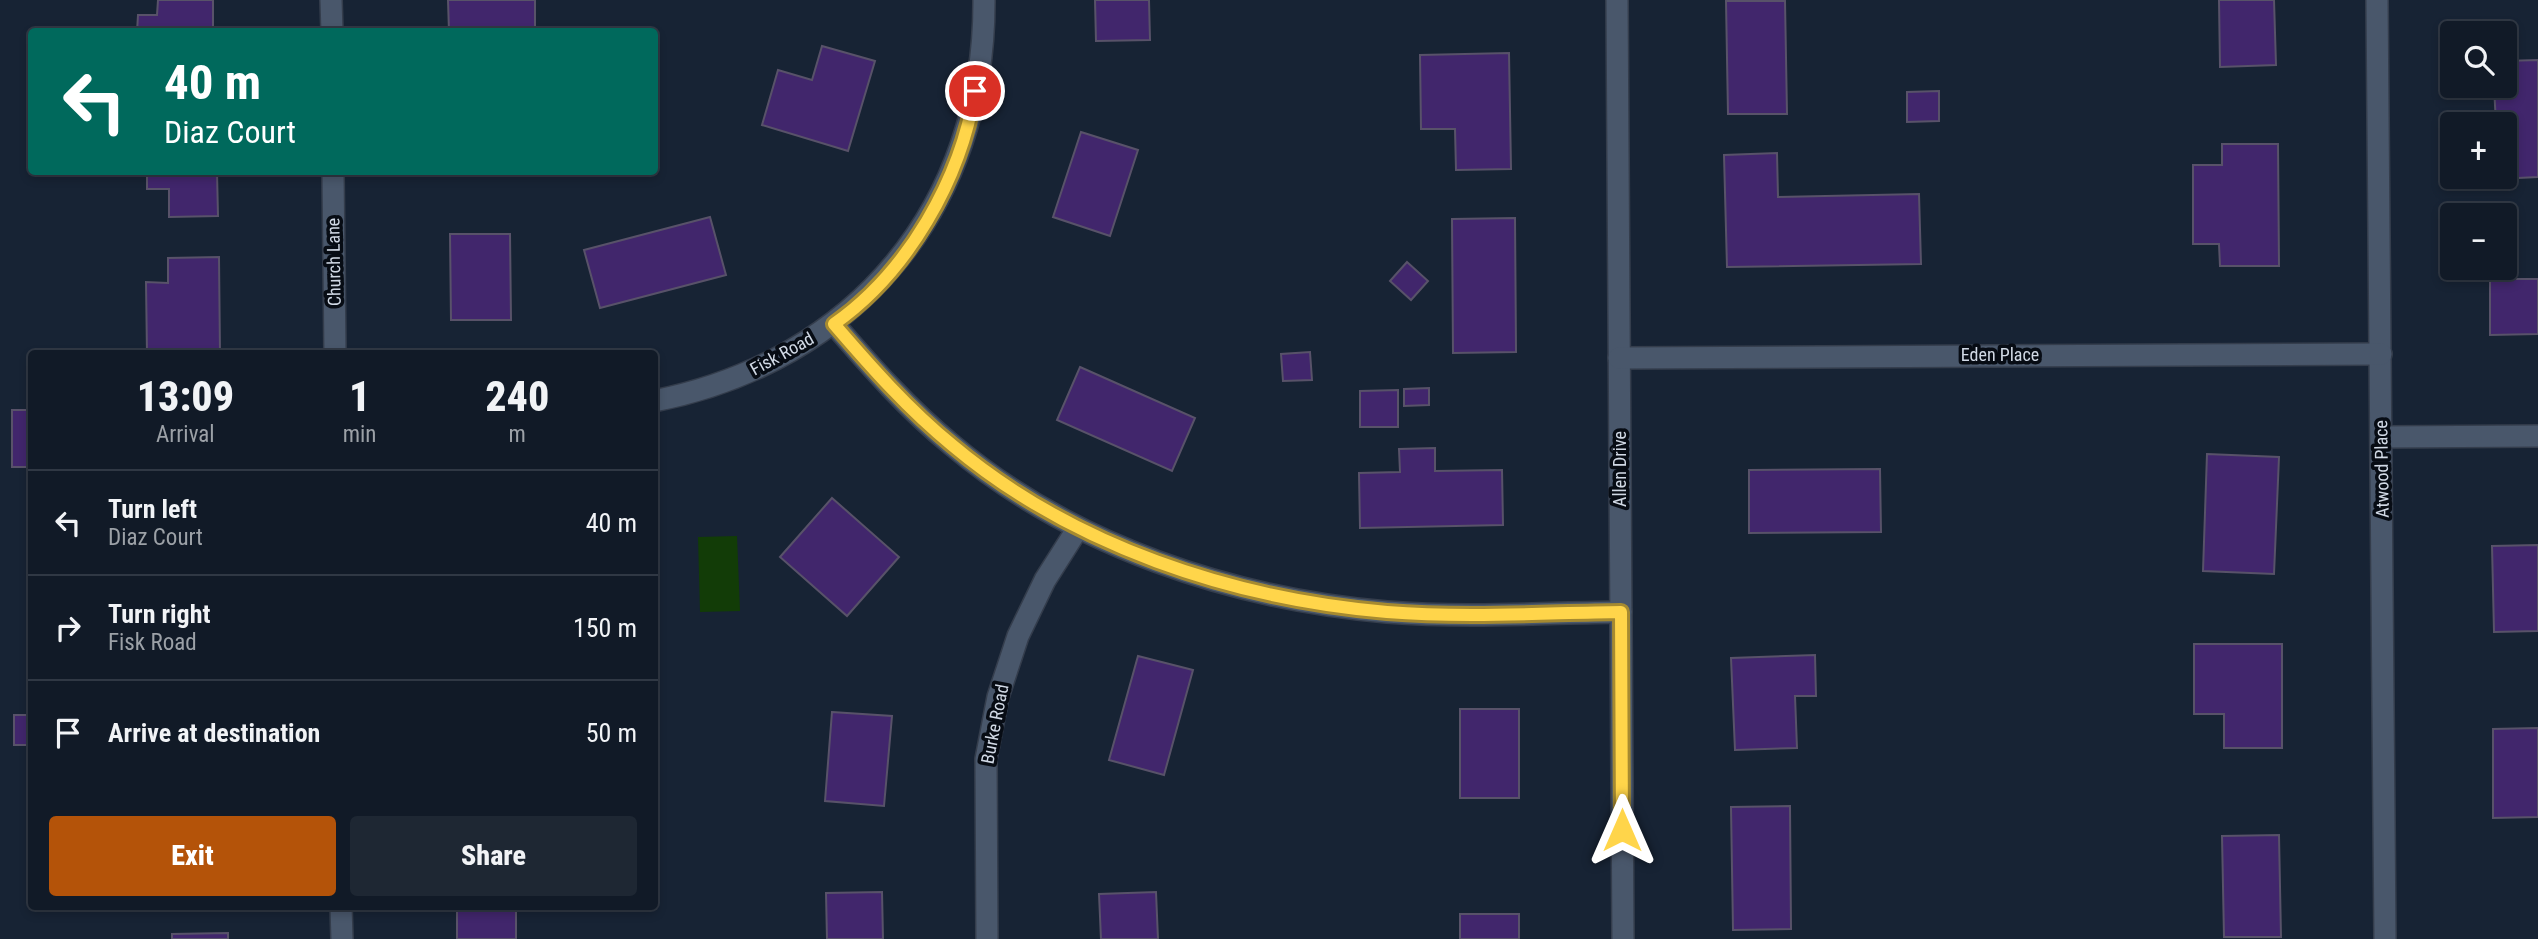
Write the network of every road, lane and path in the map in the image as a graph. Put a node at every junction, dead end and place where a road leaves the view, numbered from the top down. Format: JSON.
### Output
{"nodes":[{"id":1,"x":331,"y":0,"type":"edge"},
{"id":2,"x":984,"y":0,"type":"edge"},
{"id":3,"x":1617,"y":0,"type":"edge"},
{"id":4,"x":2377,"y":0,"type":"edge"},
{"id":5,"x":332,"y":28,"type":"edge"},
{"id":6,"x":333,"y":175,"type":"edge"},
{"id":7,"x":834,"y":324,"type":"junction"},
{"id":8,"x":335,"y":350,"type":"edge"},
{"id":9,"x":2381,"y":354,"type":"junction"},
{"id":10,"x":1619,"y":358,"type":"junction"},
{"id":11,"x":658,"y":400,"type":"edge"},
{"id":12,"x":2538,"y":436,"type":"edge"},
{"id":13,"x":2382,"y":437,"type":"junction"},
{"id":14,"x":1078,"y":527,"type":"junction"},
{"id":15,"x":1621,"y":612,"type":"junction"},
{"id":16,"x":341,"y":910,"type":"edge"},
{"id":17,"x":342,"y":939,"type":"edge"},
{"id":18,"x":987,"y":939,"type":"edge"},
{"id":19,"x":1623,"y":939,"type":"edge"},
{"id":20,"x":2385,"y":939,"type":"edge"}],
"edges":[{"from":1,"to":5,"type":"street"},
{"from":2,"to":7,"type":"street","name":"Fisk Road"},
{"from":3,"to":10,"type":"street","name":"Allen Drive"},
{"from":4,"to":9,"type":"street","name":"Atwood Place"},
{"from":6,"to":8,"type":"street","name":"Church Lane"},
{"from":7,"to":11,"type":"street","name":"Fisk Road"},
{"from":7,"to":14,"type":"street"},
{"from":9,"to":10,"type":"street","name":"Eden Place"},
{"from":9,"to":13,"type":"street","name":"Atwood Place"},
{"from":10,"to":15,"type":"street","name":"Allen Drive"},
{"from":12,"to":13,"type":"street"},
{"from":13,"to":20,"type":"street","name":"Atwood Place"},
{"from":14,"to":15,"type":"street"},
{"from":14,"to":18,"type":"street","name":"Burke Road"},
{"from":15,"to":19,"type":"street","name":"Allen Drive"},
{"from":16,"to":17,"type":"street"}]}
